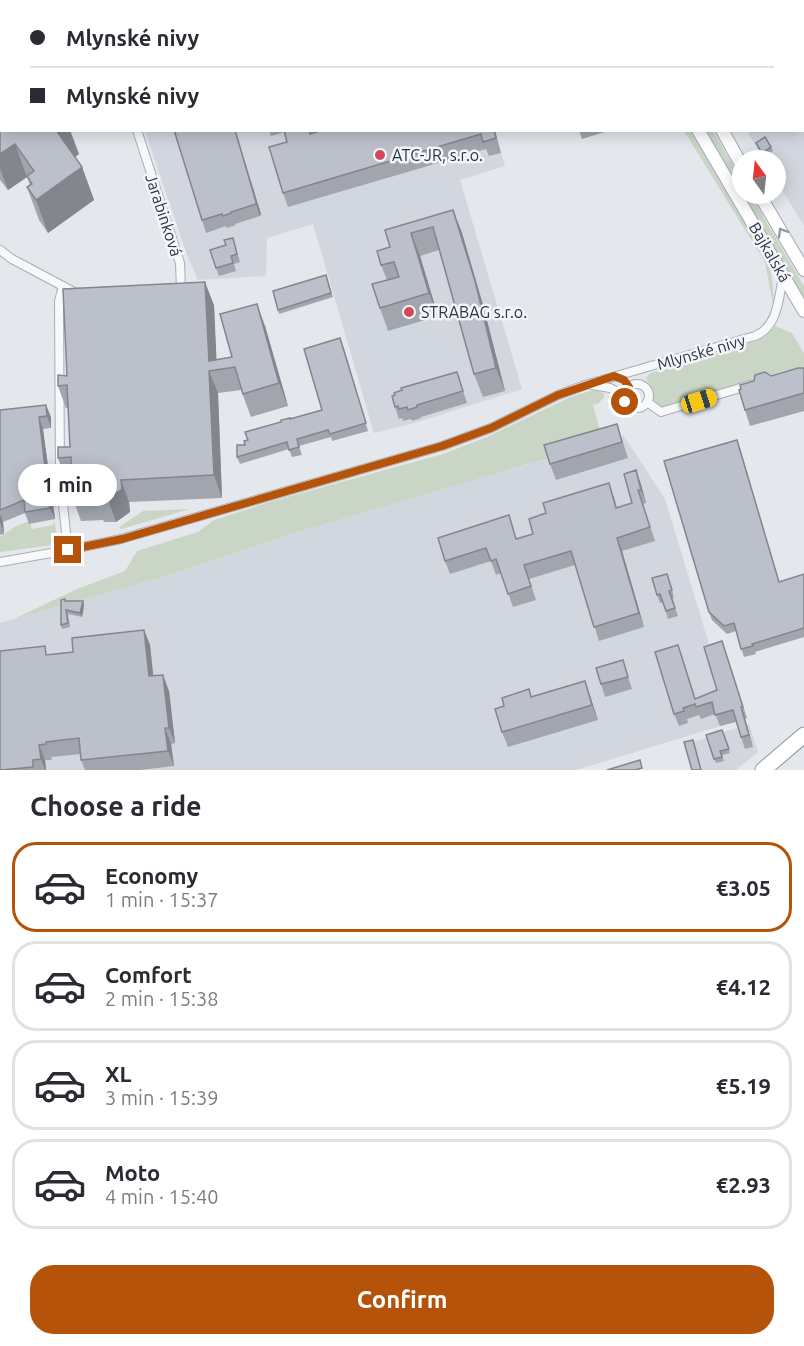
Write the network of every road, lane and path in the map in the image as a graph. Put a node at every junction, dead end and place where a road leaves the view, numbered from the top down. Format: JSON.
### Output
{"nodes":[{"id":1,"x":138,"y":132,"type":"edge"},
{"id":2,"x":699,"y":132,"type":"edge"},
{"id":3,"x":723,"y":132,"type":"edge"},
{"id":4,"x":733,"y":150,"type":"edge"},
{"id":5,"x":765,"y":204,"type":"edge"},
{"id":6,"x":0,"y":250,"type":"edge"},
{"id":7,"x":804,"y":270,"type":"edge"},
{"id":8,"x":784,"y":275,"type":"junction"},
{"id":9,"x":63,"y":286,"type":"junction"},
{"id":10,"x":169,"y":290,"type":"edge"},
{"id":11,"x":87,"y":293,"type":"edge"},
{"id":12,"x":804,"y":311,"type":"edge"},
{"id":13,"x":648,"y":367,"type":"junction"},
{"id":14,"x":614,"y":376,"type":"junction"},
{"id":15,"x":759,"y":382,"type":"edge"},
{"id":16,"x":638,"y":384,"type":"junction"},
{"id":17,"x":585,"y":385,"type":"junction"},
{"id":18,"x":629,"y":387,"type":"junction"},
{"id":19,"x":624,"y":395,"type":"junction"},
{"id":20,"x":647,"y":402,"type":"junction"},
{"id":21,"x":68,"y":550,"type":"junction"},
{"id":22,"x":0,"y":562,"type":"edge"},
{"id":23,"x":800,"y":738,"type":"edge"},
{"id":24,"x":763,"y":770,"type":"edge"}],
"edges":[{"from":1,"to":10,"type":"street","name":"Jarabinková"},
{"from":2,"to":8,"type":"main road","name":"Bajkalská"},
{"from":3,"to":4,"type":"main road"},
{"from":7,"to":5,"type":"main road","name":"Bajkalská","one_way":true},
{"from":6,"to":9,"type":"street"},
{"from":8,"to":12,"type":"main road","name":"Bajkalská"},
{"from":8,"to":13,"type":"street","name":"Mlynské nivy"},
{"from":9,"to":11,"type":"street"},
{"from":9,"to":21,"type":"street"},
{"from":13,"to":14,"type":"street","name":"Mlynské nivy"},
{"from":13,"to":16,"type":"street","name":"Mlynské nivy"},
{"from":14,"to":17,"type":"street","name":"Mlynské nivy"},
{"from":14,"to":18,"type":"street"},
{"from":15,"to":20,"type":"street"},
{"from":16,"to":18,"type":"street","name":"Mlynské nivy"},
{"from":16,"to":20,"type":"street","name":"Mlynské nivy"},
{"from":17,"to":19,"type":"street"},
{"from":17,"to":21,"type":"street","name":"Mlynské nivy"},
{"from":18,"to":19,"type":"street"},
{"from":19,"to":20,"type":"street"},
{"from":21,"to":22,"type":"street","name":"Mlynské nivy"},
{"from":23,"to":24,"type":"highway"}]}
